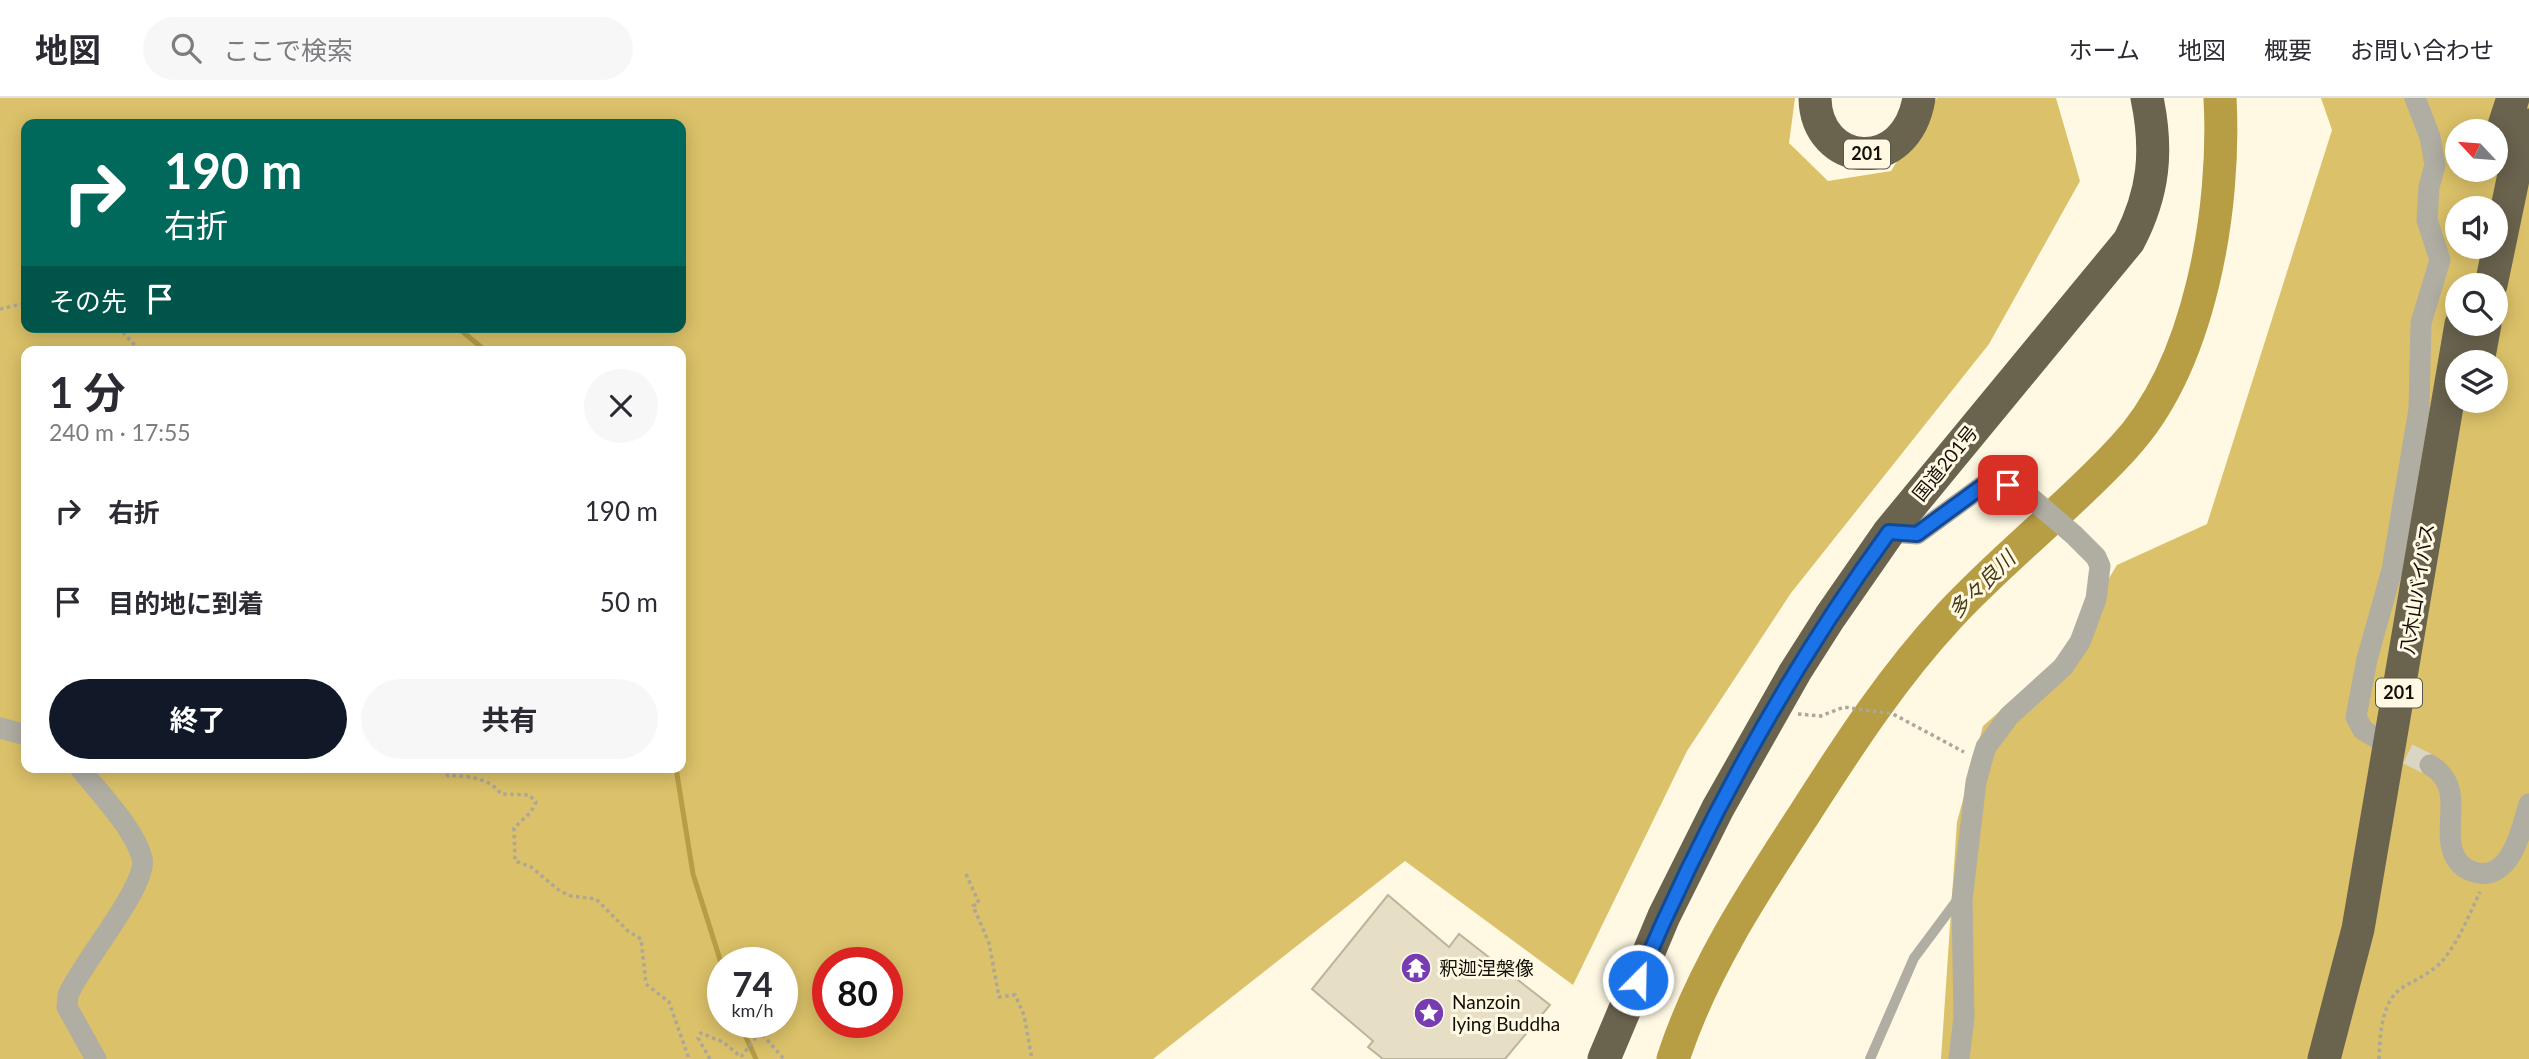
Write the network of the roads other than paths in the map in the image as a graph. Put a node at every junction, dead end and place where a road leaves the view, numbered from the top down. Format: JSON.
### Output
{"nodes":[{"id":1,"x":1815,"y":98,"type":"edge"},
{"id":2,"x":1919,"y":98,"type":"edge"},
{"id":3,"x":2147,"y":98,"type":"edge"},
{"id":4,"x":2416,"y":98,"type":"edge"},
{"id":5,"x":2513,"y":98,"type":"edge"},
{"id":6,"x":2506,"y":119,"type":"edge"},
{"id":7,"x":2529,"y":125,"type":"edge"},
{"id":8,"x":2493,"y":273,"type":"edge"},
{"id":9,"x":2459,"y":336,"type":"edge"},
{"id":10,"x":2470,"y":413,"type":"edge"},
{"id":11,"x":1889,"y":532,"type":"junction"},
{"id":12,"x":0,"y":729,"type":"edge"},
{"id":13,"x":21,"y":735,"type":"edge"},
{"id":14,"x":2380,"y":740,"type":"tunnel mouth"},
{"id":15,"x":2431,"y":765,"type":"tunnel mouth"},
{"id":16,"x":84,"y":773,"type":"edge"},
{"id":17,"x":2529,"y":804,"type":"edge"},
{"id":18,"x":1963,"y":893,"type":"junction"},
{"id":19,"x":96,"y":1059,"type":"edge"},
{"id":20,"x":1604,"y":1059,"type":"edge"},
{"id":21,"x":1870,"y":1059,"type":"edge"},
{"id":22,"x":1959,"y":1059,"type":"edge"},
{"id":23,"x":2324,"y":1059,"type":"edge"},
{"id":24,"x":2344,"y":1059,"type":"edge"}],
"edges":[{"from":1,"to":2,"type":"highway","number":"201"},
{"from":3,"to":11,"type":"highway","name":"国道201号"},
{"from":4,"to":14,"type":"street"},
{"from":5,"to":6,"type":"highway"},
{"from":7,"to":8,"type":"highway"},
{"from":9,"to":23,"type":"highway","name":"八木山バイパス","number":"201"},
{"from":10,"to":24,"type":"highway","name":"八木山バイパス","number":"201"},
{"from":11,"to":18,"type":"street"},
{"from":11,"to":20,"type":"highway","name":"国道201号"},
{"from":12,"to":13,"type":"street"},
{"from":15,"to":17,"type":"street"},
{"from":16,"to":19,"type":"street"},
{"from":18,"to":21,"type":"lane"},
{"from":18,"to":22,"type":"street"}]}
